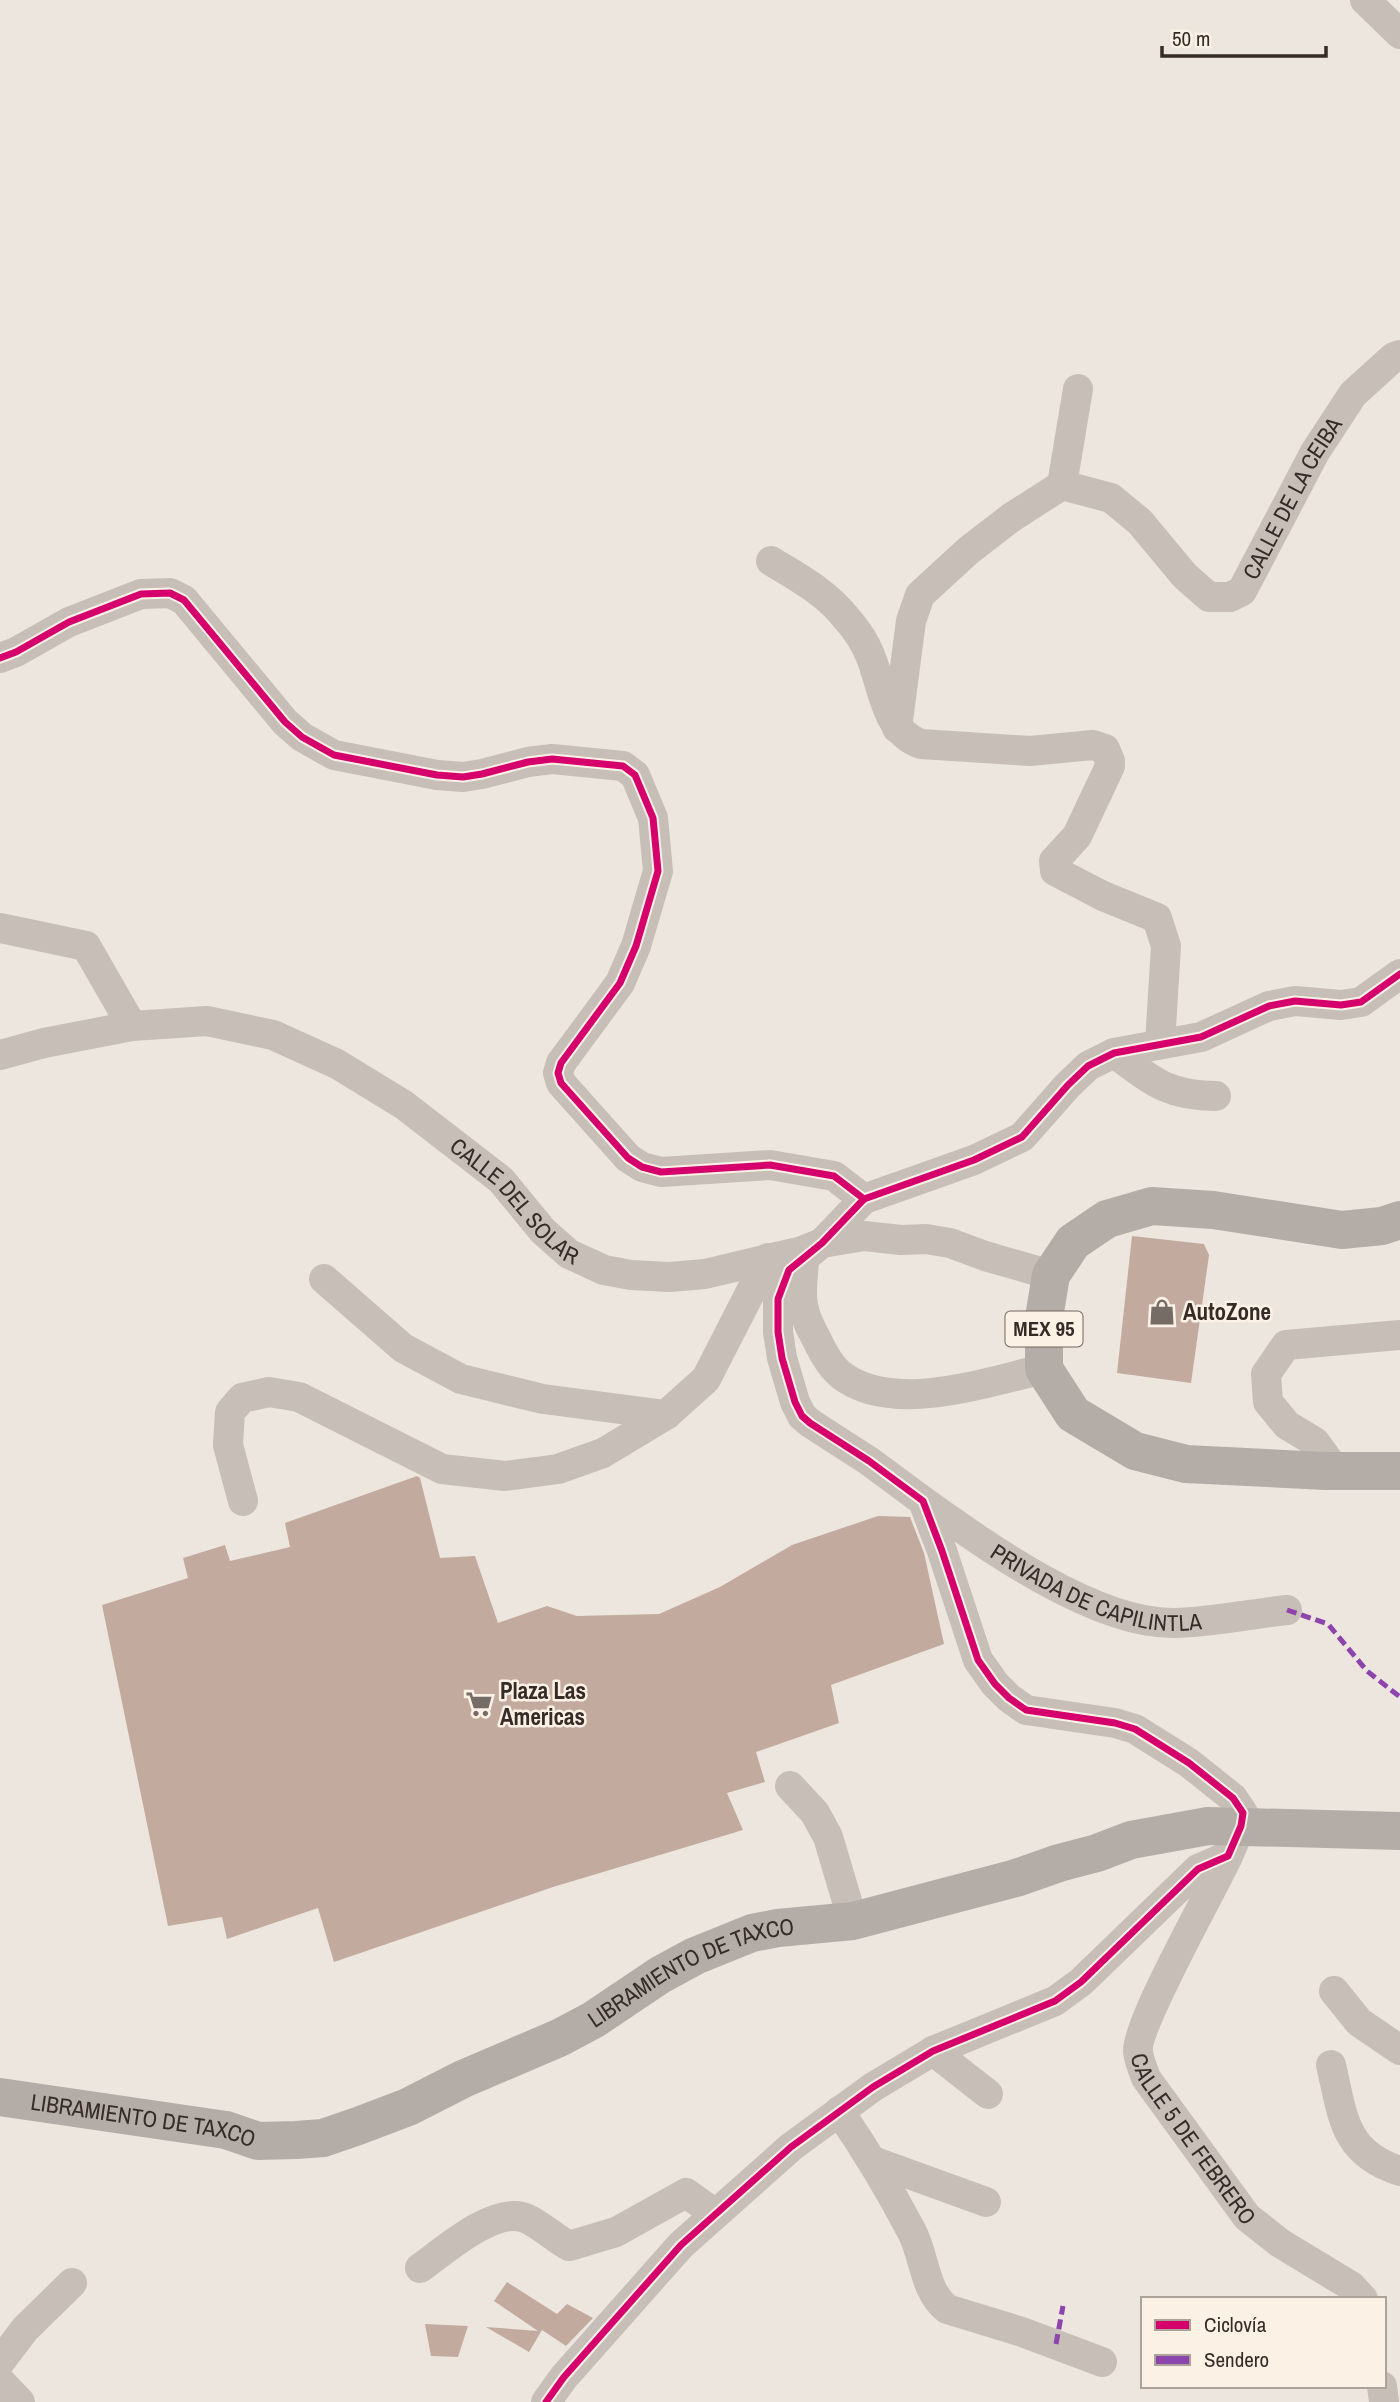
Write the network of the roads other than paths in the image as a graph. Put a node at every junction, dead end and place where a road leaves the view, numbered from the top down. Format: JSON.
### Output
{"nodes":[{"id":1,"x":1365,"y":0,"type":"edge"},
{"id":2,"x":1400,"y":34,"type":"edge"},
{"id":3,"x":1400,"y":355,"type":"edge"},
{"id":4,"x":1078,"y":389,"type":"dead end"},
{"id":5,"x":1062,"y":485,"type":"junction"},
{"id":6,"x":771,"y":561,"type":"dead end"},
{"id":7,"x":0,"y":658,"type":"edge"},
{"id":8,"x":897,"y":728,"type":"junction"},
{"id":9,"x":0,"y":928,"type":"edge"},
{"id":10,"x":1400,"y":974,"type":"edge"},
{"id":11,"x":132,"y":1026,"type":"junction"},
{"id":12,"x":1160,"y":1043,"type":"junction"},
{"id":13,"x":1114,"y":1054,"type":"junction"},
{"id":14,"x":0,"y":1055,"type":"edge"},
{"id":15,"x":1216,"y":1096,"type":"dead end"},
{"id":16,"x":864,"y":1199,"type":"junction"},
{"id":17,"x":1400,"y":1220,"type":"edge"},
{"id":18,"x":813,"y":1250,"type":"junction"},
{"id":19,"x":768,"y":1258,"type":"junction"},
{"id":20,"x":1051,"y":1275,"type":"junction"},
{"id":21,"x":324,"y":1279,"type":"dead end"},
{"id":22,"x":1400,"y":1335,"type":"edge"},
{"id":23,"x":1044,"y":1369,"type":"junction"},
{"id":24,"x":666,"y":1415,"type":"junction"},
{"id":25,"x":1336,"y":1471,"type":"junction"},
{"id":26,"x":1400,"y":1471,"type":"edge"},
{"id":27,"x":243,"y":1501,"type":"dead end"},
{"id":28,"x":923,"y":1501,"type":"junction"},
{"id":29,"x":1287,"y":1610,"type":"dead end"},
{"id":30,"x":790,"y":1787,"type":"dead end"},
{"id":31,"x":1400,"y":1831,"type":"edge"},
{"id":32,"x":1234,"y":1841,"type":"junction"},
{"id":33,"x":853,"y":1921,"type":"junction"},
{"id":34,"x":1334,"y":1991,"type":"dead end"},
{"id":35,"x":1400,"y":2050,"type":"edge"},
{"id":36,"x":933,"y":2052,"type":"junction"},
{"id":37,"x":1331,"y":2065,"type":"dead end"},
{"id":38,"x":988,"y":2094,"type":"dead end"},
{"id":39,"x":0,"y":2096,"type":"edge"},
{"id":40,"x":839,"y":2111,"type":"junction"},
{"id":41,"x":873,"y":2161,"type":"junction"},
{"id":42,"x":1400,"y":2171,"type":"edge"},
{"id":43,"x":986,"y":2202,"type":"dead end"},
{"id":44,"x":714,"y":2213,"type":"junction"},
{"id":45,"x":420,"y":2267,"type":"dead end"},
{"id":46,"x":72,"y":2283,"type":"dead end"},
{"id":47,"x":1372,"y":2294,"type":"edge"},
{"id":48,"x":0,"y":2362,"type":"edge"},
{"id":49,"x":1102,"y":2362,"type":"dead end"},
{"id":50,"x":0,"y":2381,"type":"edge"},
{"id":51,"x":20,"y":2402,"type":"edge"},
{"id":52,"x":546,"y":2402,"type":"edge"}],
"edges":[{"from":1,"to":2,"type":"street"},
{"from":3,"to":5,"type":"street","name":"CALLE DE LA CEIBA"},
{"from":4,"to":5,"type":"street"},
{"from":5,"to":8,"type":"street"},
{"from":6,"to":8,"type":"street"},
{"from":7,"to":16,"type":"street"},
{"from":8,"to":12,"type":"street"},
{"from":9,"to":11,"type":"street"},
{"from":10,"to":12,"type":"street"},
{"from":11,"to":14,"type":"street","name":"CALLE DEL SOLAR"},
{"from":11,"to":19,"type":"street","name":"CALLE DEL SOLAR"},
{"from":12,"to":13,"type":"street"},
{"from":13,"to":15,"type":"street"},
{"from":13,"to":16,"type":"street"},
{"from":16,"to":18,"type":"street","name":"PRIVADA DE CAPILINTLA"},
{"from":17,"to":20,"type":"main road","number":"MEX 95"},
{"from":18,"to":19,"type":"street","name":"CALLE DEL SOLAR"},
{"from":18,"to":20,"type":"street","name":"CALLE DEL SOLAR"},
{"from":18,"to":23,"type":"street"},
{"from":18,"to":28,"type":"street","name":"PRIVADA DE CAPILINTLA"},
{"from":19,"to":24,"type":"street"},
{"from":20,"to":23,"type":"main road","number":"MEX 95"},
{"from":21,"to":24,"type":"street"},
{"from":22,"to":25,"type":"street"},
{"from":23,"to":25,"type":"main road","number":"MEX 95"},
{"from":24,"to":27,"type":"street"},
{"from":25,"to":26,"type":"main road","number":"MEX 95"},
{"from":28,"to":29,"type":"street","name":"PRIVADA DE CAPILINTLA"},
{"from":28,"to":32,"type":"street"},
{"from":30,"to":33,"type":"street"},
{"from":31,"to":32,"type":"main road","name":"LIBRAMIENTO DE TAXCO"},
{"from":32,"to":33,"type":"main road","name":"LIBRAMIENTO DE TAXCO"},
{"from":32,"to":36,"type":"street"},
{"from":32,"to":47,"type":"street","name":"CALLE 5 DE FEBRERO"},
{"from":33,"to":39,"type":"main road","name":"LIBRAMIENTO DE TAXCO"},
{"from":34,"to":35,"type":"street"},
{"from":36,"to":38,"type":"street"},
{"from":36,"to":40,"type":"street"},
{"from":37,"to":42,"type":"street"},
{"from":40,"to":41,"type":"street"},
{"from":40,"to":44,"type":"street"},
{"from":41,"to":43,"type":"street"},
{"from":41,"to":49,"type":"street"},
{"from":44,"to":45,"type":"street"},
{"from":44,"to":52,"type":"street"},
{"from":46,"to":48,"type":"street"},
{"from":50,"to":51,"type":"street"}]}
